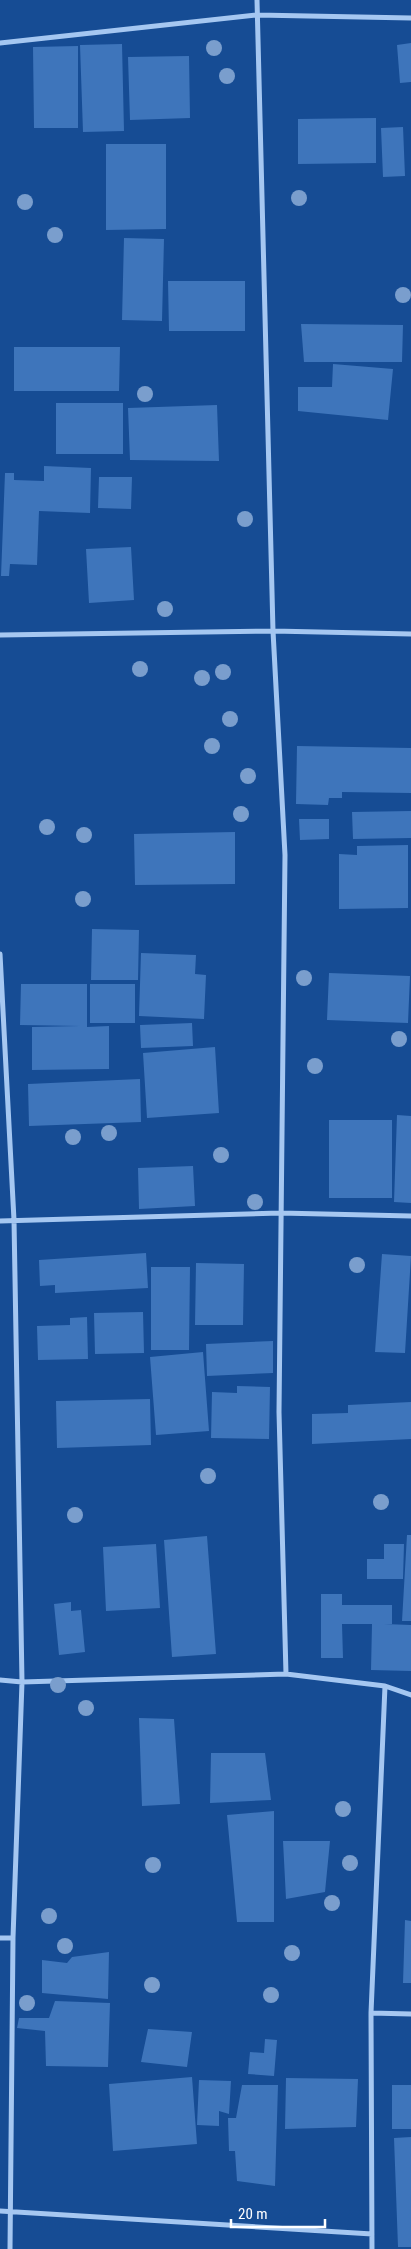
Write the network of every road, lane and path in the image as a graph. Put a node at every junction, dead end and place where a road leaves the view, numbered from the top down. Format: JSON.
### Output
{"nodes":[{"id":1,"x":256,"y":0,"type":"edge"},
{"id":2,"x":257,"y":15,"type":"junction"},
{"id":3,"x":411,"y":18,"type":"edge"},
{"id":4,"x":0,"y":43,"type":"edge"},
{"id":5,"x":273,"y":631,"type":"junction"},
{"id":6,"x":411,"y":634,"type":"edge"},
{"id":7,"x":0,"y":635,"type":"edge"},
{"id":8,"x":0,"y":954,"type":"edge"},
{"id":9,"x":280,"y":1213,"type":"junction"},
{"id":10,"x":411,"y":1216,"type":"edge"},
{"id":11,"x":14,"y":1220,"type":"junction"},
{"id":12,"x":0,"y":1221,"type":"edge"},
{"id":13,"x":286,"y":1674,"type":"junction"},
{"id":14,"x":0,"y":1680,"type":"edge"},
{"id":15,"x":22,"y":1682,"type":"junction"},
{"id":16,"x":386,"y":1686,"type":"junction"},
{"id":17,"x":411,"y":1695,"type":"edge"},
{"id":18,"x":0,"y":1938,"type":"edge"},
{"id":19,"x":13,"y":1938,"type":"junction"},
{"id":20,"x":371,"y":2013,"type":"junction"},
{"id":21,"x":411,"y":2014,"type":"edge"},
{"id":22,"x":0,"y":2211,"type":"edge"},
{"id":23,"x":11,"y":2212,"type":"junction"},
{"id":24,"x":372,"y":2234,"type":"junction"},
{"id":25,"x":10,"y":2249,"type":"edge"},
{"id":26,"x":372,"y":2249,"type":"edge"}],
"edges":[{"from":1,"to":2,"type":"street"},
{"from":2,"to":3,"type":"street"},
{"from":2,"to":4,"type":"street"},
{"from":2,"to":5,"type":"street"},
{"from":5,"to":6,"type":"street"},
{"from":5,"to":7,"type":"street"},
{"from":5,"to":9,"type":"street"},
{"from":8,"to":11,"type":"street"},
{"from":9,"to":10,"type":"street"},
{"from":9,"to":11,"type":"street"},
{"from":9,"to":13,"type":"street"},
{"from":11,"to":12,"type":"street"},
{"from":11,"to":15,"type":"street"},
{"from":13,"to":15,"type":"street"},
{"from":13,"to":16,"type":"street"},
{"from":14,"to":15,"type":"street"},
{"from":15,"to":19,"type":"street"},
{"from":16,"to":17,"type":"street"},
{"from":16,"to":20,"type":"street"},
{"from":18,"to":19,"type":"street"},
{"from":19,"to":23,"type":"street"},
{"from":20,"to":21,"type":"street"},
{"from":20,"to":24,"type":"street"},
{"from":22,"to":23,"type":"street"},
{"from":23,"to":24,"type":"street"},
{"from":23,"to":25,"type":"street"},
{"from":24,"to":26,"type":"street"}]}
